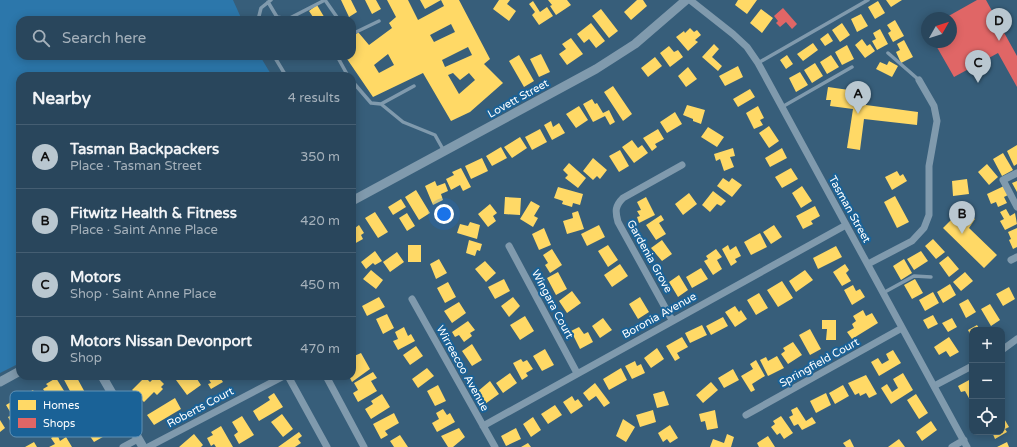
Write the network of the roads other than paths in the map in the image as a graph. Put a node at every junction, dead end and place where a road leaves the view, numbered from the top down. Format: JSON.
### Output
{"nodes":[{"id":1,"x":325,"y":0,"type":"edge"},
{"id":2,"x":686,"y":0,"type":"edge"},
{"id":3,"x":690,"y":0,"type":"edge"},
{"id":4,"x":868,"y":0,"type":"edge"},
{"id":5,"x":270,"y":1,"type":"edge"},
{"id":6,"x":259,"y":16,"type":"edge"},
{"id":7,"x":277,"y":16,"type":"edge"},
{"id":8,"x":295,"y":16,"type":"edge"},
{"id":9,"x":336,"y":16,"type":"edge"},
{"id":10,"x":379,"y":21,"type":"dead end"},
{"id":11,"x":356,"y":32,"type":"edge"},
{"id":12,"x":888,"y":53,"type":"dead end"},
{"id":13,"x":276,"y":60,"type":"edge"},
{"id":14,"x":339,"y":60,"type":"edge"},
{"id":15,"x":758,"y":63,"type":"junction"},
{"id":16,"x":852,"y":67,"type":"dead end"},
{"id":17,"x":284,"y":72,"type":"edge"},
{"id":18,"x":346,"y":72,"type":"edge"},
{"id":19,"x":919,"y":80,"type":"joint"},
{"id":20,"x":356,"y":86,"type":"edge"},
{"id":21,"x":414,"y":86,"type":"dead end"},
{"id":22,"x":381,"y":104,"type":"junction"},
{"id":23,"x":782,"y":107,"type":"junction"},
{"id":24,"x":445,"y":152,"type":"junction"},
{"id":25,"x":682,"y":165,"type":"dead end"},
{"id":26,"x":1017,"y":173,"type":"edge"},
{"id":27,"x":356,"y":198,"type":"edge"},
{"id":28,"x":1017,"y":207,"type":"edge"},
{"id":29,"x":846,"y":225,"type":"junction"},
{"id":30,"x":509,"y":246,"type":"dead end"},
{"id":31,"x":868,"y":264,"type":"junction"},
{"id":32,"x":931,"y":277,"type":"dead end"},
{"id":33,"x":883,"y":293,"type":"junction"},
{"id":34,"x":412,"y":299,"type":"dead end"},
{"id":35,"x":672,"y":320,"type":"junction"},
{"id":36,"x":902,"y":328,"type":"junction"},
{"id":37,"x":1017,"y":339,"type":"edge"},
{"id":38,"x":1005,"y":348,"type":"edge"},
{"id":39,"x":969,"y":368,"type":"edge"},
{"id":40,"x":16,"y":373,"type":"edge"},
{"id":41,"x":577,"y":373,"type":"junction"},
{"id":42,"x":104,"y":380,"type":"edge"},
{"id":43,"x":276,"y":380,"type":"edge"},
{"id":44,"x":290,"y":380,"type":"edge"},
{"id":45,"x":328,"y":380,"type":"edge"},
{"id":46,"x":0,"y":382,"type":"edge"},
{"id":47,"x":934,"y":386,"type":"junction"},
{"id":48,"x":111,"y":391,"type":"edge"},
{"id":49,"x":746,"y":415,"type":"dead end"},
{"id":50,"x":483,"y":426,"type":"junction"},
{"id":51,"x":140,"y":443,"type":"edge"},
{"id":52,"x":966,"y":444,"type":"edge"},
{"id":53,"x":123,"y":447,"type":"edge"},
{"id":54,"x":148,"y":447,"type":"edge"},
{"id":55,"x":327,"y":447,"type":"edge"},
{"id":56,"x":364,"y":447,"type":"edge"},
{"id":57,"x":495,"y":447,"type":"edge"},
{"id":58,"x":952,"y":447,"type":"edge"}],
"edges":[{"from":1,"to":8,"type":"lane"},
{"from":1,"to":9,"type":"lane"},
{"from":2,"to":24,"type":"street","name":"Lovett Street"},
{"from":3,"to":15,"type":"street","name":"Tasman Street"},
{"from":4,"to":15,"type":"lane"},
{"from":5,"to":6,"type":"lane"},
{"from":5,"to":7,"type":"lane"},
{"from":10,"to":11,"type":"lane"},
{"from":12,"to":19,"type":"lane"},
{"from":13,"to":17,"type":"lane"},
{"from":14,"to":18,"type":"lane"},
{"from":15,"to":23,"type":"street","name":"Tasman Street"},
{"from":16,"to":23,"type":"lane"},
{"from":19,"to":31,"type":"street"},
{"from":20,"to":22,"type":"lane"},
{"from":21,"to":22,"type":"lane"},
{"from":22,"to":24,"type":"lane"},
{"from":23,"to":29,"type":"street","name":"Tasman Street"},
{"from":24,"to":27,"type":"street","name":"Lovett Street"},
{"from":25,"to":35,"type":"street","name":"Gardenia Grove"},
{"from":26,"to":28,"type":"street"},
{"from":29,"to":31,"type":"street","name":"Tasman Street"},
{"from":29,"to":35,"type":"street","name":"Boronia Avenue"},
{"from":30,"to":41,"type":"street","name":"Wingara Court"},
{"from":31,"to":33,"type":"street","name":"Tasman Street"},
{"from":32,"to":33,"type":"lane"},
{"from":33,"to":36,"type":"street","name":"Tasman Street"},
{"from":34,"to":50,"type":"street","name":"Wirreecoo Avenue"},
{"from":35,"to":41,"type":"street","name":"Boronia Avenue"},
{"from":36,"to":47,"type":"street","name":"Tasman Street"},
{"from":36,"to":49,"type":"street","name":"Springfield Court"},
{"from":37,"to":38,"type":"street"},
{"from":39,"to":47,"type":"street"},
{"from":40,"to":46,"type":"street"},
{"from":41,"to":50,"type":"street","name":"Boronia Avenue"},
{"from":42,"to":48,"type":"street"},
{"from":43,"to":54,"type":"street","name":"Roberts Court"},
{"from":44,"to":55,"type":"street"},
{"from":45,"to":56,"type":"street"},
{"from":47,"to":52,"type":"street","name":"Tasman Street"},
{"from":50,"to":57,"type":"street","name":"Wirreecoo Avenue"},
{"from":51,"to":53,"type":"street"},
{"from":52,"to":58,"type":"street"}]}
